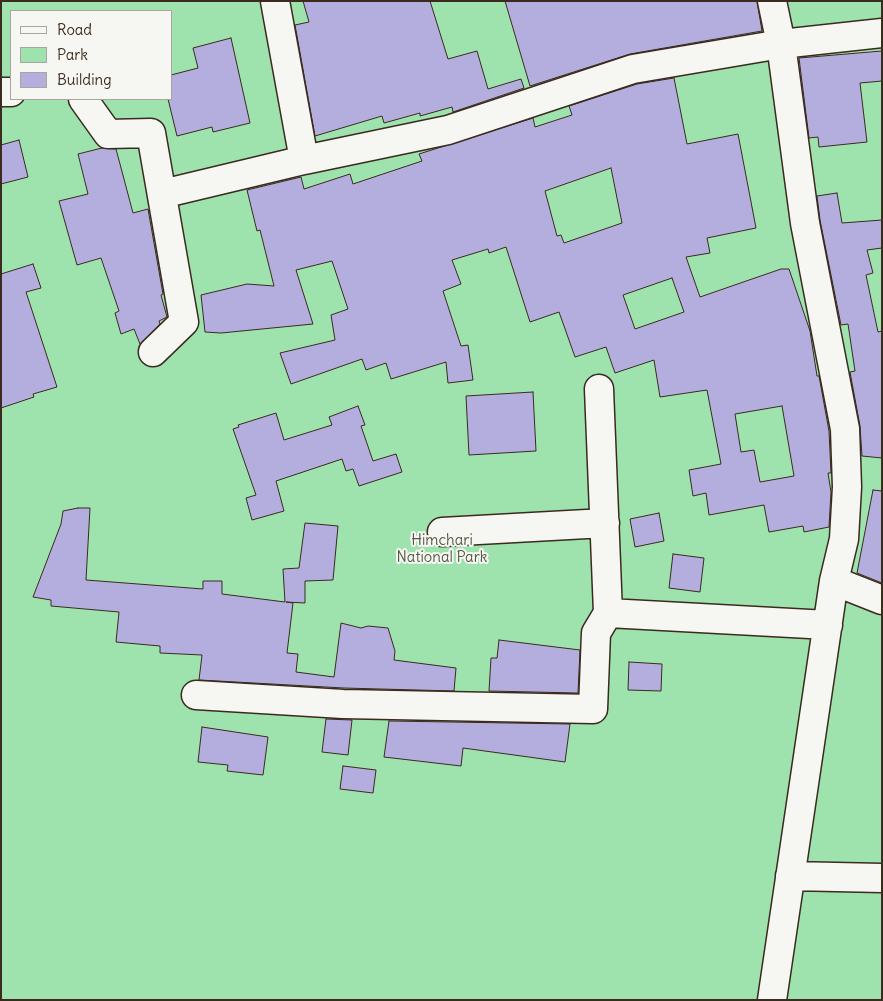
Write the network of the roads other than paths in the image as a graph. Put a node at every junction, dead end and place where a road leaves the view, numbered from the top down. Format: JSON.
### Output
{"nodes":[{"id":1,"x":275,"y":1,"type":"edge"},
{"id":2,"x":772,"y":1,"type":"edge"},
{"id":3,"x":882,"y":33,"type":"edge"},
{"id":4,"x":781,"y":44,"type":"junction"},
{"id":5,"x":84,"y":100,"type":"edge"},
{"id":6,"x":304,"y":160,"type":"junction"},
{"id":7,"x":162,"y":194,"type":"junction"},
{"id":8,"x":153,"y":352,"type":"dead end"},
{"id":9,"x":599,"y":389,"type":"dead end"},
{"id":10,"x":604,"y":523,"type":"junction"},
{"id":11,"x":442,"y":532,"type":"dead end"},
{"id":12,"x":834,"y":580,"type":"junction"},
{"id":13,"x":882,"y":600,"type":"edge"},
{"id":14,"x":608,"y":613,"type":"junction"},
{"id":15,"x":828,"y":624,"type":"junction"},
{"id":16,"x":196,"y":695,"type":"dead end"},
{"id":17,"x":790,"y":876,"type":"junction"},
{"id":18,"x":882,"y":878,"type":"edge"},
{"id":19,"x":772,"y":1000,"type":"edge"}],
"edges":[{"from":1,"to":6,"type":"street"},
{"from":2,"to":4,"type":"street"},
{"from":3,"to":4,"type":"street"},
{"from":4,"to":6,"type":"street"},
{"from":4,"to":12,"type":"street"},
{"from":5,"to":7,"type":"street"},
{"from":6,"to":7,"type":"street"},
{"from":7,"to":8,"type":"street"},
{"from":9,"to":10,"type":"street"},
{"from":10,"to":11,"type":"street"},
{"from":10,"to":14,"type":"street"},
{"from":12,"to":13,"type":"street"},
{"from":12,"to":15,"type":"street"},
{"from":14,"to":15,"type":"street"},
{"from":14,"to":16,"type":"street"},
{"from":15,"to":17,"type":"street"},
{"from":17,"to":18,"type":"street"},
{"from":17,"to":19,"type":"street"}]}
